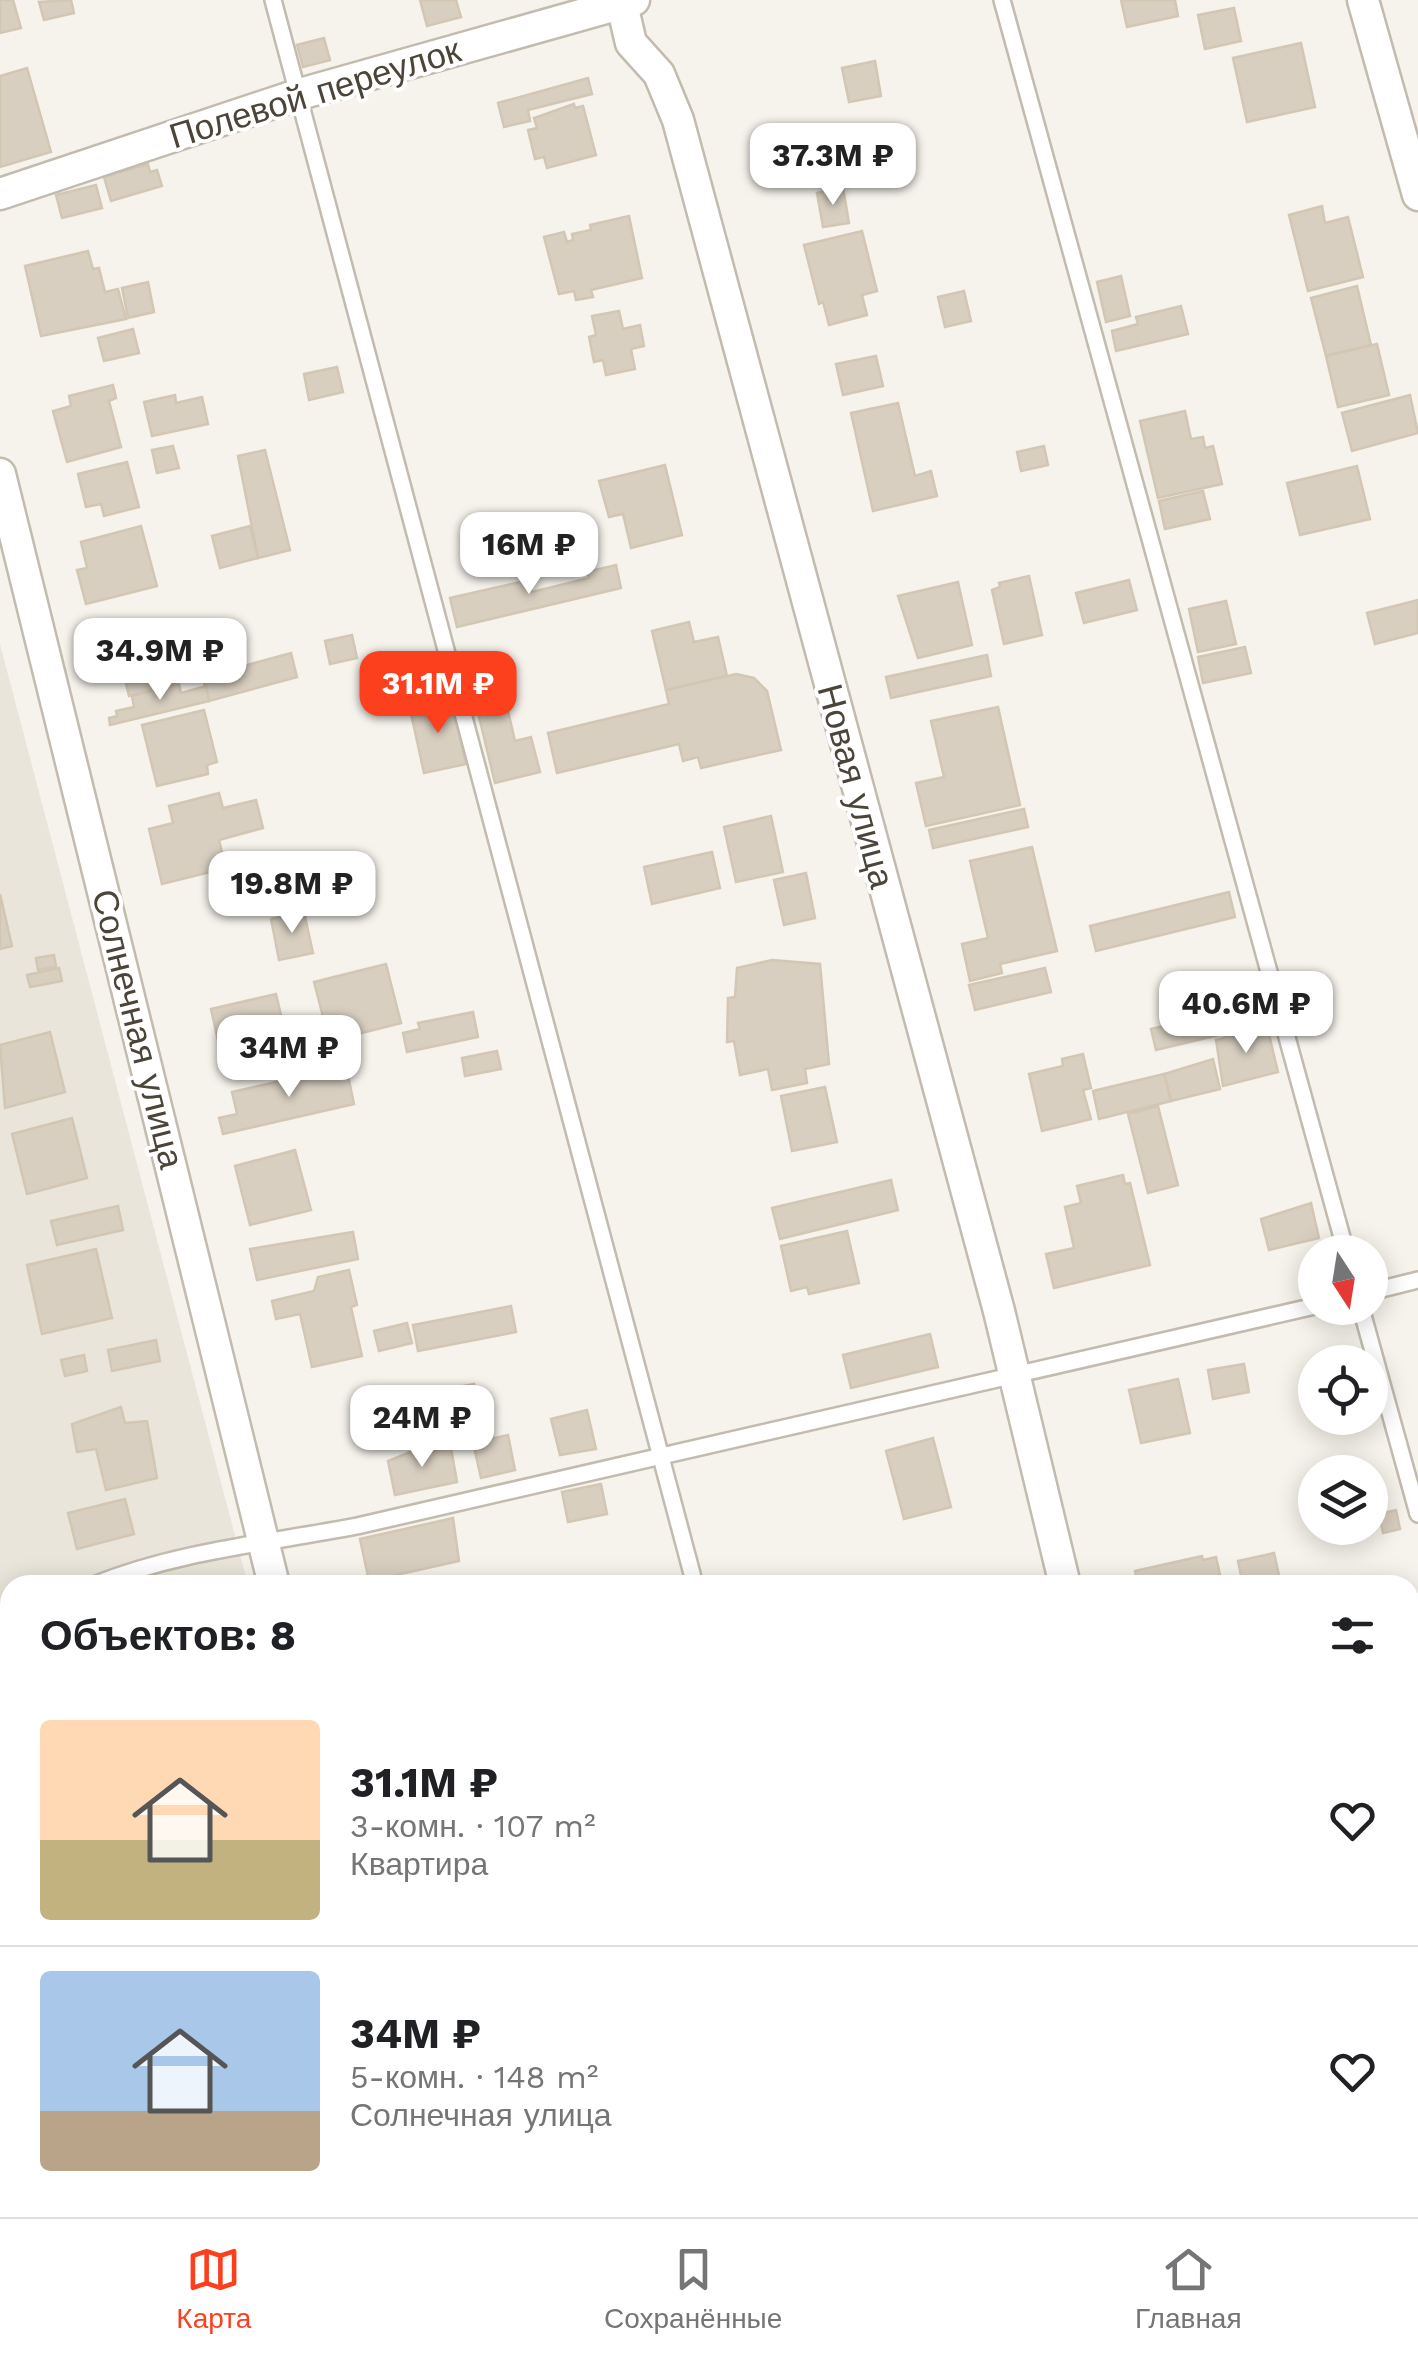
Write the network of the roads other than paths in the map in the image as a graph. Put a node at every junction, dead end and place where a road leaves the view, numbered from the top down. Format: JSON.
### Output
{"nodes":[{"id":1,"x":273,"y":0,"type":"edge"},
{"id":2,"x":1002,"y":0,"type":"edge"},
{"id":3,"x":1363,"y":0,"type":"edge"},
{"id":4,"x":625,"y":1,"type":"edge"},
{"id":5,"x":300,"y":94,"type":"junction"},
{"id":6,"x":0,"y":194,"type":"edge"},
{"id":7,"x":1418,"y":195,"type":"edge"},
{"id":8,"x":0,"y":474,"type":"edge"},
{"id":9,"x":1341,"y":1235,"type":"edge"},
{"id":10,"x":1418,"y":1280,"type":"edge"},
{"id":11,"x":1388,"y":1288,"type":"edge"},
{"id":12,"x":1298,"y":1310,"type":"edge"},
{"id":13,"x":1366,"y":1325,"type":"edge"},
{"id":14,"x":1014,"y":1378,"type":"junction"},
{"id":15,"x":660,"y":1458,"type":"junction"},
{"id":16,"x":1418,"y":1514,"type":"edge"},
{"id":17,"x":264,"y":1541,"type":"junction"},
{"id":18,"x":123,"y":1575,"type":"edge"},
{"id":19,"x":272,"y":1575,"type":"edge"},
{"id":20,"x":692,"y":1575,"type":"edge"},
{"id":21,"x":1063,"y":1575,"type":"edge"}],
"edges":[{"from":1,"to":5,"type":"lane"},
{"from":2,"to":9,"type":"lane"},
{"from":3,"to":7,"type":"street"},
{"from":4,"to":5,"type":"street","name":"Полевой переулок"},
{"from":4,"to":14,"type":"street","name":"Новая улица"},
{"from":5,"to":6,"type":"street","name":"Полевой переулок"},
{"from":5,"to":15,"type":"lane"},
{"from":8,"to":17,"type":"street","name":"Солнечная улица"},
{"from":10,"to":11,"type":"lane"},
{"from":12,"to":14,"type":"lane"},
{"from":13,"to":16,"type":"lane"},
{"from":14,"to":15,"type":"lane"},
{"from":14,"to":21,"type":"street","name":"Новая улица"},
{"from":15,"to":17,"type":"lane"},
{"from":15,"to":20,"type":"lane"},
{"from":17,"to":18,"type":"lane"},
{"from":17,"to":19,"type":"street","name":"Солнечная улица"}]}
